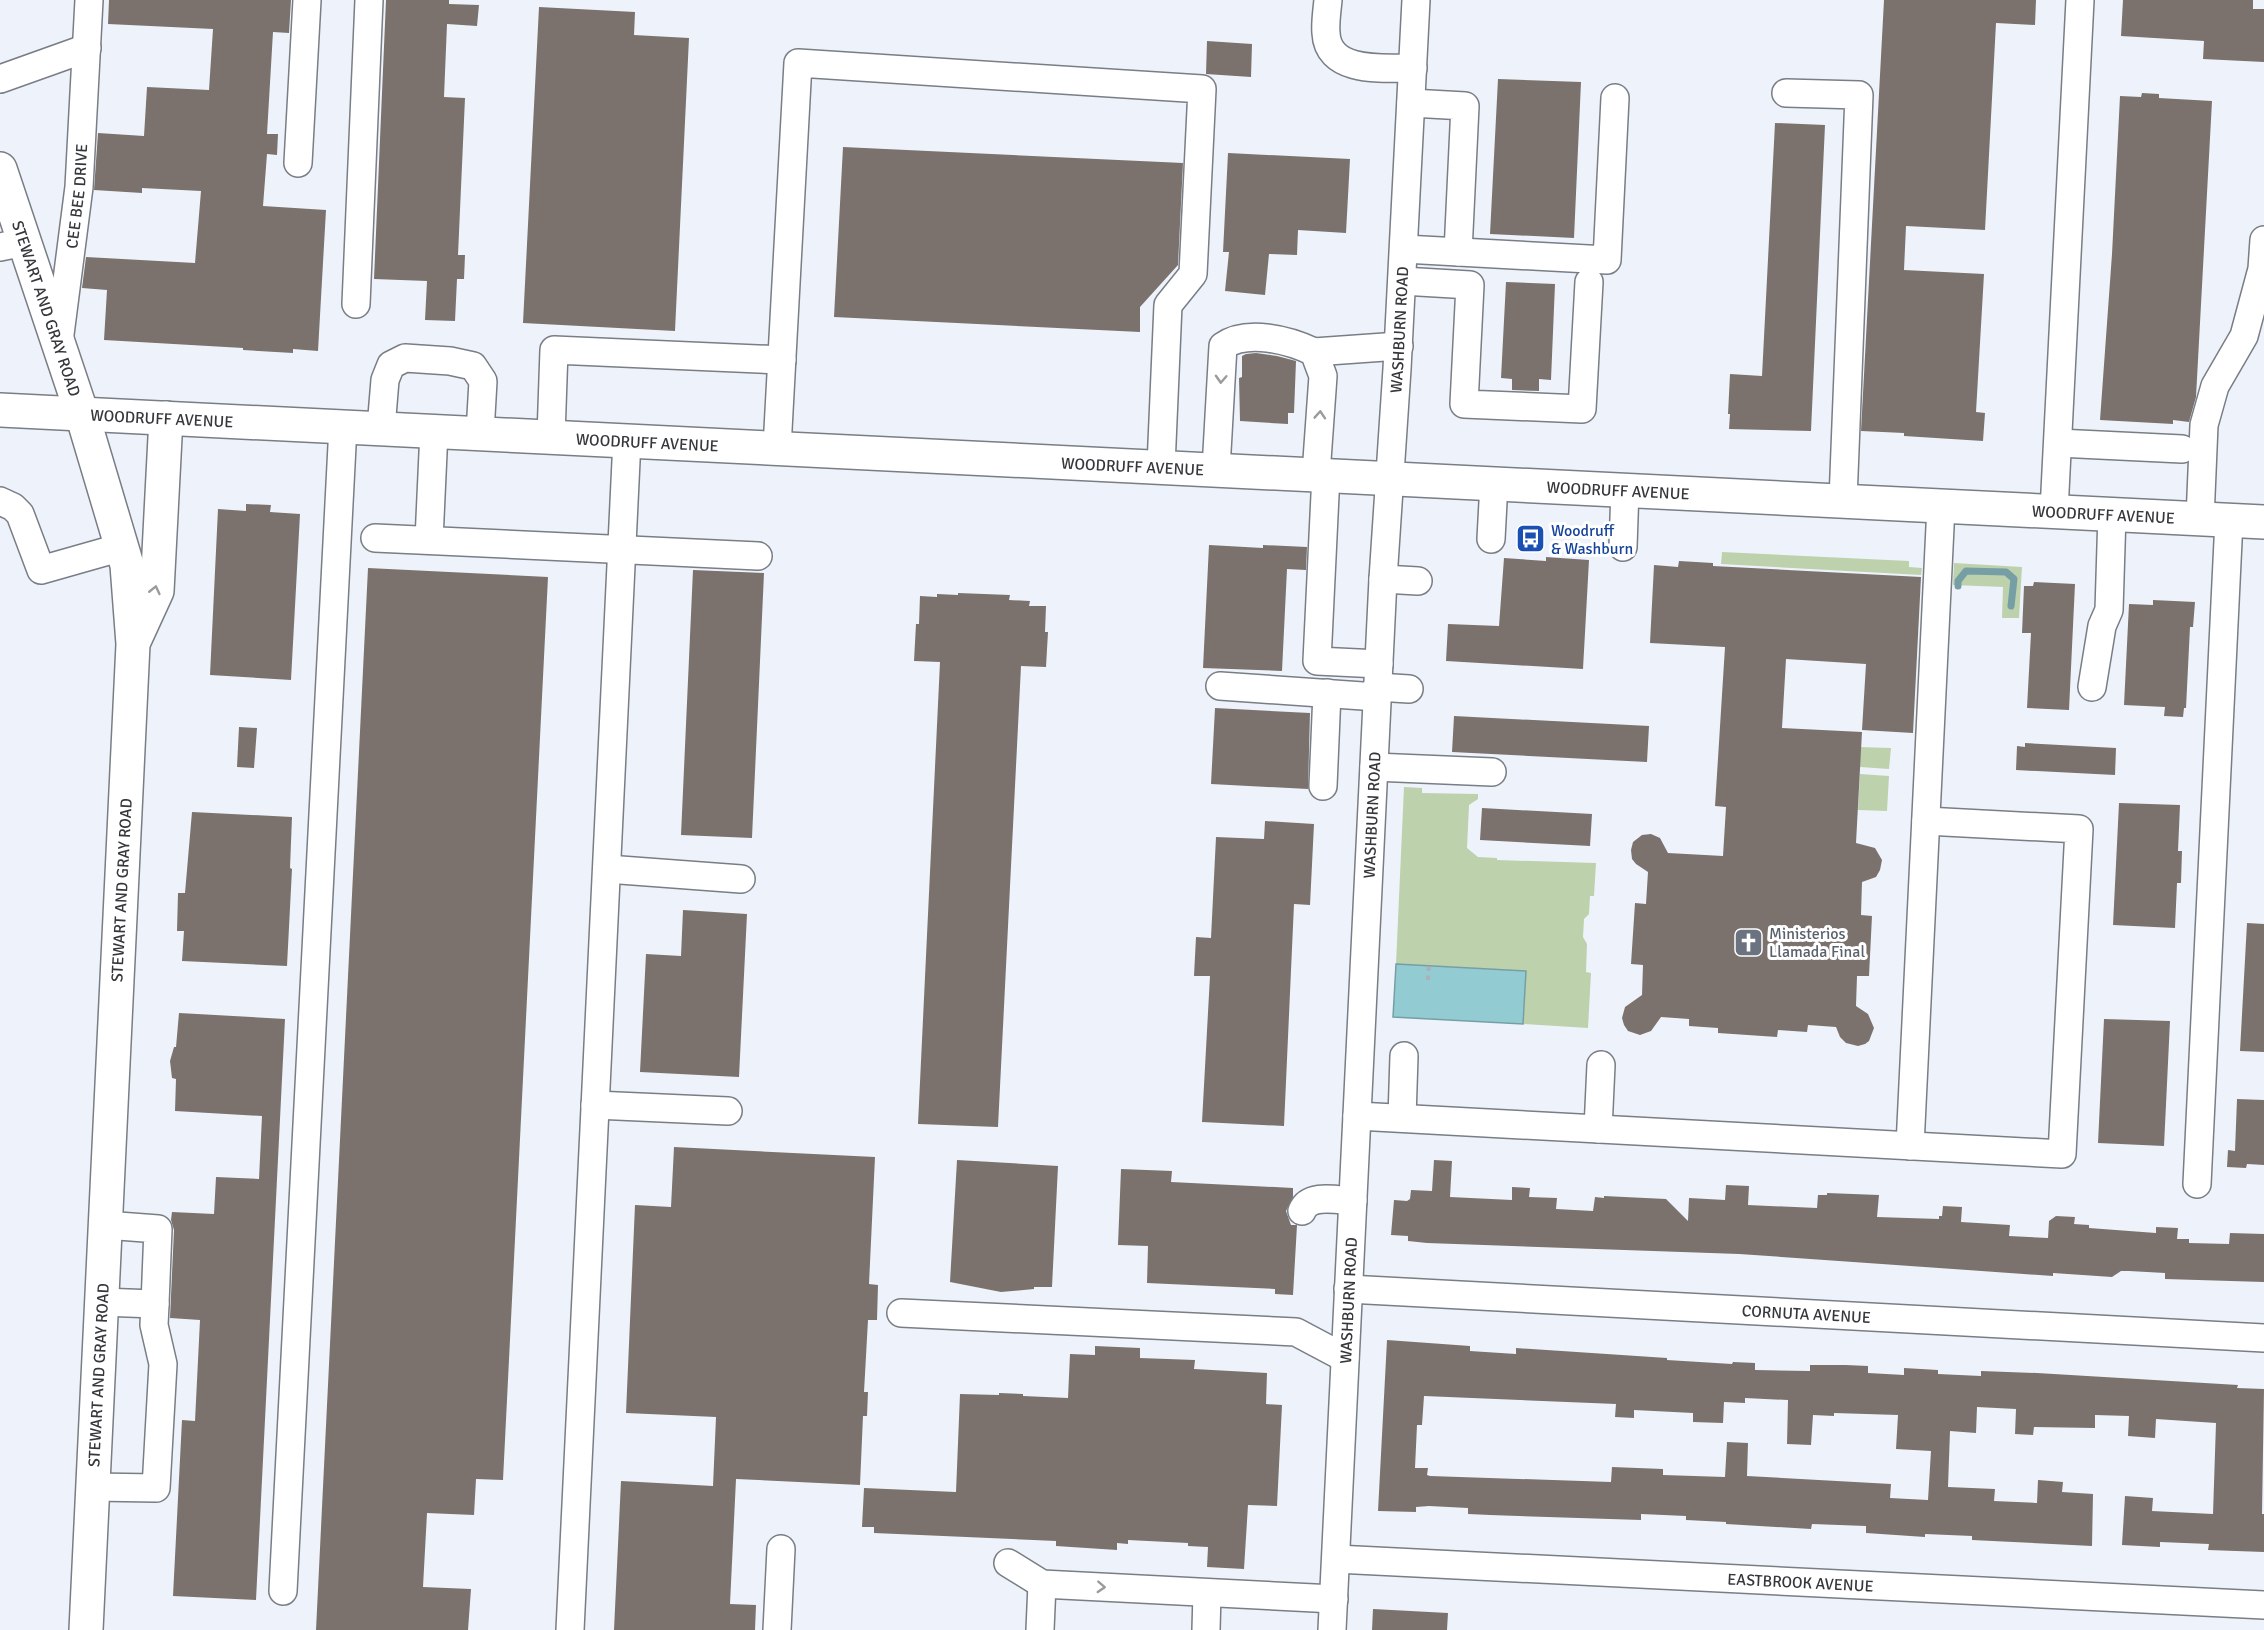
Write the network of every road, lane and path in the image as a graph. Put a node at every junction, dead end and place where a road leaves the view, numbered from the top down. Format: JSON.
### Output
{"nodes":[{"id":1,"x":89,"y":0,"type":"edge"},
{"id":2,"x":307,"y":0,"type":"edge"},
{"id":3,"x":369,"y":0,"type":"edge"},
{"id":4,"x":1328,"y":0,"type":"edge"},
{"id":5,"x":1416,"y":0,"type":"edge"},
{"id":6,"x":2080,"y":0,"type":"edge"},
{"id":7,"x":87,"y":48,"type":"junction"},
{"id":8,"x":1413,"y":68,"type":"junction"},
{"id":9,"x":0,"y":80,"type":"edge"},
{"id":10,"x":1786,"y":93,"type":"dead end"},
{"id":11,"x":1615,"y":98,"type":"dead end"},
{"id":12,"x":1411,"y":103,"type":"junction"},
{"id":13,"x":298,"y":163,"type":"dead end"},
{"id":14,"x":0,"y":169,"type":"edge"},
{"id":15,"x":2264,"y":240,"type":"edge"},
{"id":16,"x":12,"y":244,"type":"edge"},
{"id":17,"x":1404,"y":249,"type":"junction"},
{"id":18,"x":1458,"y":252,"type":"junction"},
{"id":19,"x":1402,"y":281,"type":"junction"},
{"id":20,"x":1589,"y":282,"type":"dead end"},
{"id":21,"x":356,"y":304,"type":"dead end"},
{"id":22,"x":58,"y":344,"type":"junction"},
{"id":23,"x":1399,"y":346,"type":"junction"},
{"id":24,"x":1314,"y":352,"type":"junction"},
{"id":25,"x":782,"y":360,"type":"junction"},
{"id":26,"x":0,"y":410,"type":"edge"},
{"id":27,"x":82,"y":414,"type":"junction"},
{"id":28,"x":166,"y":418,"type":"junction"},
{"id":29,"x":343,"y":426,"type":"junction"},
{"id":30,"x":381,"y":428,"type":"junction"},
{"id":31,"x":434,"y":431,"type":"junction"},
{"id":32,"x":480,"y":433,"type":"junction"},
{"id":33,"x":551,"y":436,"type":"junction"},
{"id":34,"x":627,"y":440,"type":"junction"},
{"id":35,"x":2058,"y":443,"type":"junction"},
{"id":36,"x":777,"y":448,"type":"junction"},
{"id":37,"x":2182,"y":449,"type":"dead end"},
{"id":38,"x":1161,"y":466,"type":"junction"},
{"id":39,"x":1216,"y":469,"type":"junction"},
{"id":40,"x":1321,"y":474,"type":"junction"},
{"id":41,"x":1390,"y":477,"type":"junction"},
{"id":42,"x":1494,"y":483,"type":"junction"},
{"id":43,"x":1625,"y":489,"type":"junction"},
{"id":44,"x":1843,"y":500,"type":"junction"},
{"id":45,"x":0,"y":501,"type":"edge"},
{"id":46,"x":1941,"y":506,"type":"junction"},
{"id":47,"x":2054,"y":511,"type":"junction"},
{"id":48,"x":2112,"y":514,"type":"junction"},
{"id":49,"x":2214,"y":519,"type":"junction"},
{"id":50,"x":2264,"y":522,"type":"edge"},
{"id":51,"x":375,"y":538,"type":"dead end"},
{"id":52,"x":1491,"y":539,"type":"dead end"},
{"id":53,"x":429,"y":540,"type":"junction"},
{"id":54,"x":122,"y":547,"type":"junction"},
{"id":55,"x":1623,"y":547,"type":"dead end"},
{"id":56,"x":622,"y":549,"type":"junction"},
{"id":57,"x":758,"y":556,"type":"dead end"},
{"id":58,"x":1383,"y":579,"type":"junction"},
{"id":59,"x":1418,"y":581,"type":"dead end"},
{"id":60,"x":133,"y":644,"type":"junction"},
{"id":61,"x":1317,"y":661,"type":"junction"},
{"id":62,"x":1378,"y":682,"type":"junction"},
{"id":63,"x":1220,"y":686,"type":"dead end"},
{"id":64,"x":2092,"y":687,"type":"dead end"},
{"id":65,"x":1409,"y":689,"type":"dead end"},
{"id":66,"x":1295,"y":691,"type":"junction"},
{"id":67,"x":1327,"y":693,"type":"junction"},
{"id":68,"x":1374,"y":766,"type":"junction"},
{"id":69,"x":1492,"y":772,"type":"dead end"},
{"id":70,"x":1323,"y":786,"type":"dead end"},
{"id":71,"x":1926,"y":821,"type":"junction"},
{"id":72,"x":607,"y":869,"type":"junction"},
{"id":73,"x":741,"y":879,"type":"dead end"},
{"id":74,"x":1430,"y":962,"type":"dead end"},
{"id":75,"x":1428,"y":980,"type":"dead end"},
{"id":76,"x":1404,"y":1056,"type":"dead end"},
{"id":77,"x":1601,"y":1065,"type":"dead end"},
{"id":78,"x":595,"y":1105,"type":"junction"},
{"id":79,"x":728,"y":1112,"type":"dead end"},
{"id":80,"x":1357,"y":1116,"type":"junction"},
{"id":81,"x":1402,"y":1118,"type":"junction"},
{"id":82,"x":1598,"y":1129,"type":"junction"},
{"id":83,"x":1910,"y":1146,"type":"junction"},
{"id":84,"x":2197,"y":1184,"type":"dead end"},
{"id":85,"x":1353,"y":1201,"type":"junction"},
{"id":86,"x":1302,"y":1211,"type":"dead end"},
{"id":87,"x":105,"y":1225,"type":"junction"},
{"id":88,"x":1348,"y":1289,"type":"junction"},
{"id":89,"x":101,"y":1302,"type":"junction"},
{"id":90,"x":155,"y":1304,"type":"junction"},
{"id":91,"x":901,"y":1313,"type":"dead end"},
{"id":92,"x":2264,"y":1338,"type":"edge"},
{"id":93,"x":1345,"y":1358,"type":"junction"},
{"id":94,"x":93,"y":1487,"type":"junction"},
{"id":95,"x":781,"y":1549,"type":"dead end"},
{"id":96,"x":1336,"y":1559,"type":"junction"},
{"id":97,"x":1008,"y":1563,"type":"dead end"},
{"id":98,"x":1042,"y":1584,"type":"junction"},
{"id":99,"x":283,"y":1591,"type":"dead end"},
{"id":100,"x":1208,"y":1593,"type":"junction"},
{"id":101,"x":1334,"y":1599,"type":"junction"},
{"id":102,"x":2264,"y":1605,"type":"edge"},
{"id":103,"x":86,"y":1630,"type":"edge"},
{"id":104,"x":570,"y":1630,"type":"edge"},
{"id":105,"x":777,"y":1630,"type":"edge"},
{"id":106,"x":1040,"y":1630,"type":"edge"},
{"id":107,"x":1206,"y":1630,"type":"edge"},
{"id":108,"x":1332,"y":1630,"type":"edge"}],
"edges":[{"from":1,"to":7,"type":"street","name":"CEE BEE DRIVE"},
{"from":2,"to":13,"type":"street"},
{"from":3,"to":21,"type":"street"},
{"from":4,"to":8,"type":"street"},
{"from":5,"to":8,"type":"street","name":"WASHBURN ROAD"},
{"from":6,"to":35,"type":"street"},
{"from":7,"to":9,"type":"street"},
{"from":7,"to":22,"type":"street","name":"CEE BEE DRIVE"},
{"from":8,"to":12,"type":"street","name":"WASHBURN ROAD"},
{"from":10,"to":44,"type":"street"},
{"from":11,"to":18,"type":"street"},
{"from":12,"to":17,"type":"street","name":"WASHBURN ROAD"},
{"from":12,"to":18,"type":"street"},
{"from":14,"to":16,"type":"main road","name":"STEWART AND GRAY ROAD"},
{"from":15,"to":49,"type":"street"},
{"from":16,"to":22,"type":"main road","name":"STEWART AND GRAY ROAD"},
{"from":17,"to":18,"type":"street"},
{"from":17,"to":19,"type":"street","name":"WASHBURN ROAD"},
{"from":19,"to":20,"type":"street"},
{"from":19,"to":23,"type":"street","name":"WASHBURN ROAD"},
{"from":22,"to":27,"type":"main road","name":"STEWART AND GRAY ROAD"},
{"from":23,"to":24,"type":"street"},
{"from":23,"to":41,"type":"street","name":"WASHBURN ROAD"},
{"from":24,"to":39,"type":"street","one_way":true},
{"from":40,"to":24,"type":"street","one_way":true},
{"from":25,"to":33,"type":"street"},
{"from":25,"to":36,"type":"street"},
{"from":25,"to":38,"type":"street"},
{"from":26,"to":27,"type":"main road","name":"WOODRUFF AVENUE"},
{"from":27,"to":28,"type":"main road","name":"WOODRUFF AVENUE"},
{"from":27,"to":54,"type":"main road","name":"STEWART AND GRAY ROAD"},
{"from":28,"to":29,"type":"main road","name":"WOODRUFF AVENUE"},
{"from":60,"to":28,"type":"main road","one_way":true},
{"from":29,"to":30,"type":"main road","name":"WOODRUFF AVENUE"},
{"from":29,"to":99,"type":"street"},
{"from":30,"to":31,"type":"main road","name":"WOODRUFF AVENUE"},
{"from":30,"to":32,"type":"street"},
{"from":31,"to":32,"type":"main road","name":"WOODRUFF AVENUE"},
{"from":31,"to":53,"type":"street"},
{"from":32,"to":33,"type":"main road","name":"WOODRUFF AVENUE"},
{"from":33,"to":34,"type":"main road","name":"WOODRUFF AVENUE"},
{"from":34,"to":36,"type":"main road","name":"WOODRUFF AVENUE"},
{"from":34,"to":56,"type":"street"},
{"from":35,"to":37,"type":"street"},
{"from":35,"to":47,"type":"street"},
{"from":36,"to":38,"type":"main road","name":"WOODRUFF AVENUE"},
{"from":38,"to":39,"type":"main road","name":"WOODRUFF AVENUE"},
{"from":39,"to":40,"type":"main road","name":"WOODRUFF AVENUE"},
{"from":40,"to":41,"type":"main road","name":"WOODRUFF AVENUE"},
{"from":40,"to":61,"type":"street"},
{"from":41,"to":42,"type":"main road","name":"WOODRUFF AVENUE"},
{"from":41,"to":58,"type":"street","name":"WASHBURN ROAD"},
{"from":42,"to":43,"type":"main road","name":"WOODRUFF AVENUE"},
{"from":42,"to":52,"type":"street"},
{"from":43,"to":44,"type":"main road","name":"WOODRUFF AVENUE"},
{"from":43,"to":55,"type":"street"},
{"from":44,"to":46,"type":"main road","name":"WOODRUFF AVENUE"},
{"from":45,"to":54,"type":"street"},
{"from":46,"to":47,"type":"main road","name":"WOODRUFF AVENUE"},
{"from":46,"to":71,"type":"street"},
{"from":47,"to":48,"type":"main road","name":"WOODRUFF AVENUE"},
{"from":48,"to":49,"type":"main road","name":"WOODRUFF AVENUE"},
{"from":48,"to":64,"type":"street"},
{"from":49,"to":50,"type":"main road","name":"WOODRUFF AVENUE"},
{"from":49,"to":84,"type":"street"},
{"from":51,"to":53,"type":"street"},
{"from":53,"to":56,"type":"street"},
{"from":54,"to":60,"type":"main road","name":"STEWART AND GRAY ROAD"},
{"from":56,"to":57,"type":"street"},
{"from":56,"to":72,"type":"street"},
{"from":58,"to":59,"type":"street"},
{"from":58,"to":62,"type":"street","name":"WASHBURN ROAD"},
{"from":60,"to":87,"type":"main road","name":"STEWART AND GRAY ROAD"},
{"from":61,"to":62,"type":"street"},
{"from":61,"to":66,"type":"street"},
{"from":62,"to":65,"type":"street"},
{"from":62,"to":67,"type":"street"},
{"from":62,"to":68,"type":"street","name":"WASHBURN ROAD"},
{"from":63,"to":66,"type":"street"},
{"from":66,"to":67,"type":"street"},
{"from":67,"to":70,"type":"street"},
{"from":68,"to":69,"type":"street"},
{"from":68,"to":80,"type":"street","name":"WASHBURN ROAD"},
{"from":71,"to":83,"type":"street"},
{"from":71,"to":83,"type":"street"},
{"from":72,"to":73,"type":"street"},
{"from":72,"to":78,"type":"street"},
{"from":74,"to":75,"type":"path"},
{"from":76,"to":81,"type":"street"},
{"from":77,"to":82,"type":"street"},
{"from":78,"to":79,"type":"street"},
{"from":78,"to":104,"type":"street"},
{"from":80,"to":81,"type":"street"},
{"from":80,"to":85,"type":"street","name":"WASHBURN ROAD"},
{"from":81,"to":82,"type":"street"},
{"from":82,"to":83,"type":"street"},
{"from":85,"to":86,"type":"street"},
{"from":85,"to":88,"type":"street","name":"WASHBURN ROAD"},
{"from":87,"to":89,"type":"main road","name":"STEWART AND GRAY ROAD"},
{"from":87,"to":90,"type":"street"},
{"from":88,"to":92,"type":"street","name":"CORNUTA AVENUE"},
{"from":88,"to":93,"type":"street","name":"WASHBURN ROAD"},
{"from":89,"to":90,"type":"street"},
{"from":89,"to":94,"type":"main road","name":"STEWART AND GRAY ROAD"},
{"from":90,"to":94,"type":"street"},
{"from":91,"to":93,"type":"street"},
{"from":93,"to":96,"type":"street","name":"WASHBURN ROAD"},
{"from":94,"to":103,"type":"main road","name":"STEWART AND GRAY ROAD"},
{"from":95,"to":105,"type":"street"},
{"from":96,"to":101,"type":"street","name":"WASHBURN ROAD"},
{"from":96,"to":102,"type":"street","name":"EASTBROOK AVENUE"},
{"from":97,"to":98,"type":"street"},
{"from":98,"to":100,"type":"street","one_way":true},
{"from":98,"to":106,"type":"street"},
{"from":100,"to":101,"type":"street"},
{"from":100,"to":107,"type":"street"},
{"from":101,"to":108,"type":"street","name":"WASHBURN ROAD"}]}
